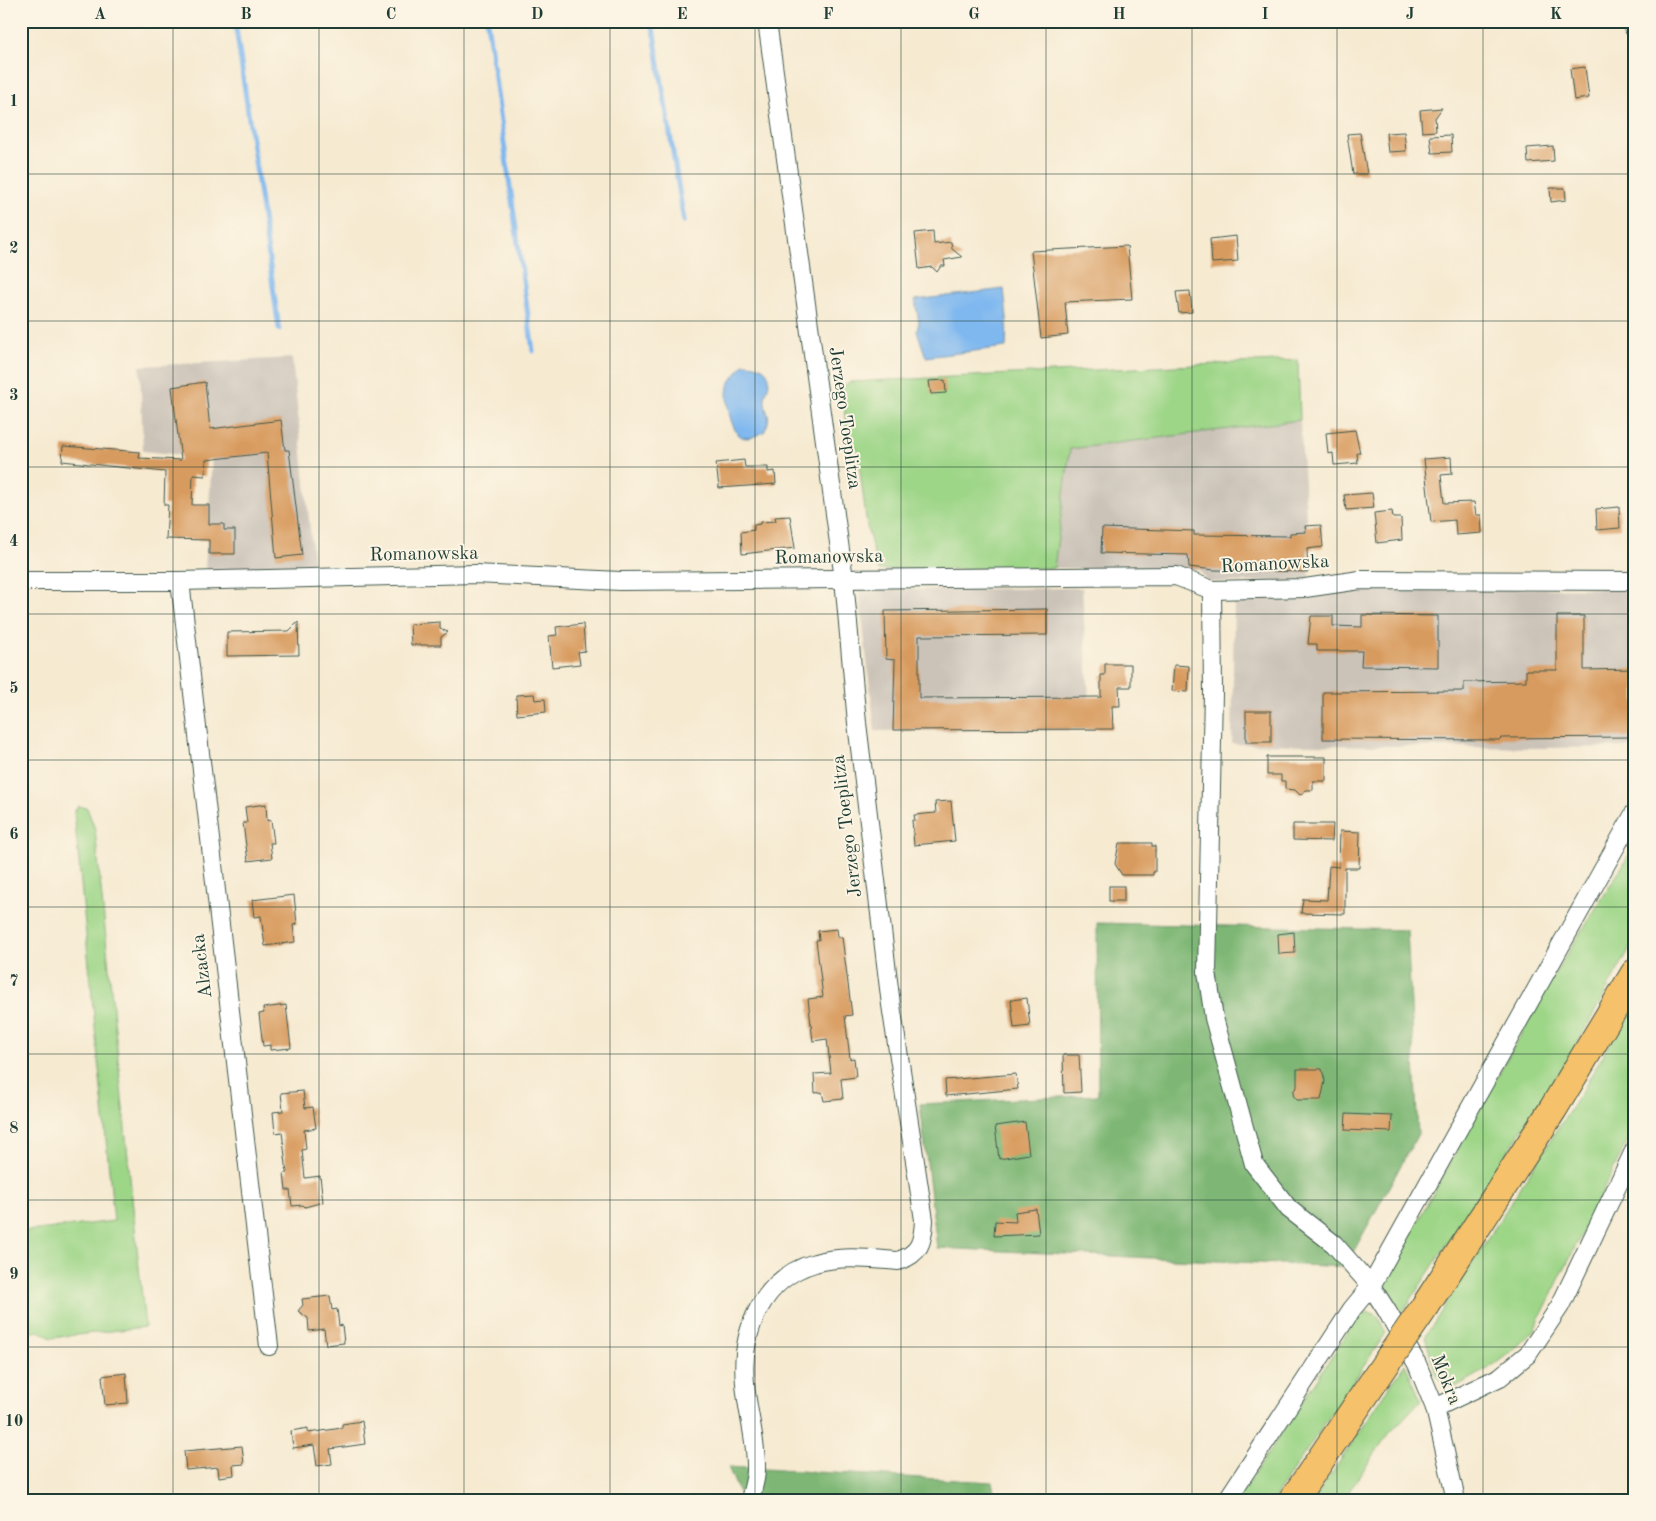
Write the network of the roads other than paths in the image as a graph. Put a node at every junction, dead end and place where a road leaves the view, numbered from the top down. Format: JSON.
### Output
{"nodes":[{"id":1,"x":767,"y":21,"type":"edge"},
{"id":2,"x":1630,"y":21,"type":"edge"},
{"id":3,"x":1635,"y":30,"type":"edge"},
{"id":4,"x":844,"y":579,"type":"junction"},
{"id":5,"x":21,"y":581,"type":"edge"},
{"id":6,"x":180,"y":581,"type":"junction"},
{"id":7,"x":1635,"y":581,"type":"edge"},
{"id":8,"x":1212,"y":590,"type":"junction"},
{"id":9,"x":1635,"y":812,"type":"edge"},
{"id":10,"x":1635,"y":973,"type":"edge"},
{"id":11,"x":1635,"y":1149,"type":"edge"},
{"id":12,"x":1371,"y":1286,"type":"junction"},
{"id":13,"x":269,"y":1346,"type":"dead end"},
{"id":14,"x":1435,"y":1408,"type":"junction"},
{"id":15,"x":750,"y":1500,"type":"edge"},
{"id":16,"x":1228,"y":1500,"type":"edge"},
{"id":17,"x":1293,"y":1500,"type":"edge"},
{"id":18,"x":1456,"y":1500,"type":"edge"}],
"edges":[{"from":1,"to":4,"type":"street","name":"Jerzego Toeplitza"},
{"from":2,"to":3,"type":"street"},
{"from":4,"to":6,"type":"street","name":"Romanowska"},
{"from":4,"to":8,"type":"street","name":"Romanowska"},
{"from":4,"to":15,"type":"street","name":"Jerzego Toeplitza"},
{"from":5,"to":6,"type":"street","name":"Romanowska"},
{"from":6,"to":13,"type":"street","name":"Alzacka"},
{"from":7,"to":8,"type":"street","name":"Romanowska"},
{"from":8,"to":12,"type":"street","name":"Mokra"},
{"from":9,"to":12,"type":"street"},
{"from":10,"to":17,"type":"main road","bridge":true},
{"from":11,"to":14,"type":"street"},
{"from":12,"to":14,"type":"street","name":"Mokra"},
{"from":12,"to":16,"type":"street"},
{"from":14,"to":18,"type":"street","name":"Mokra"}]}
